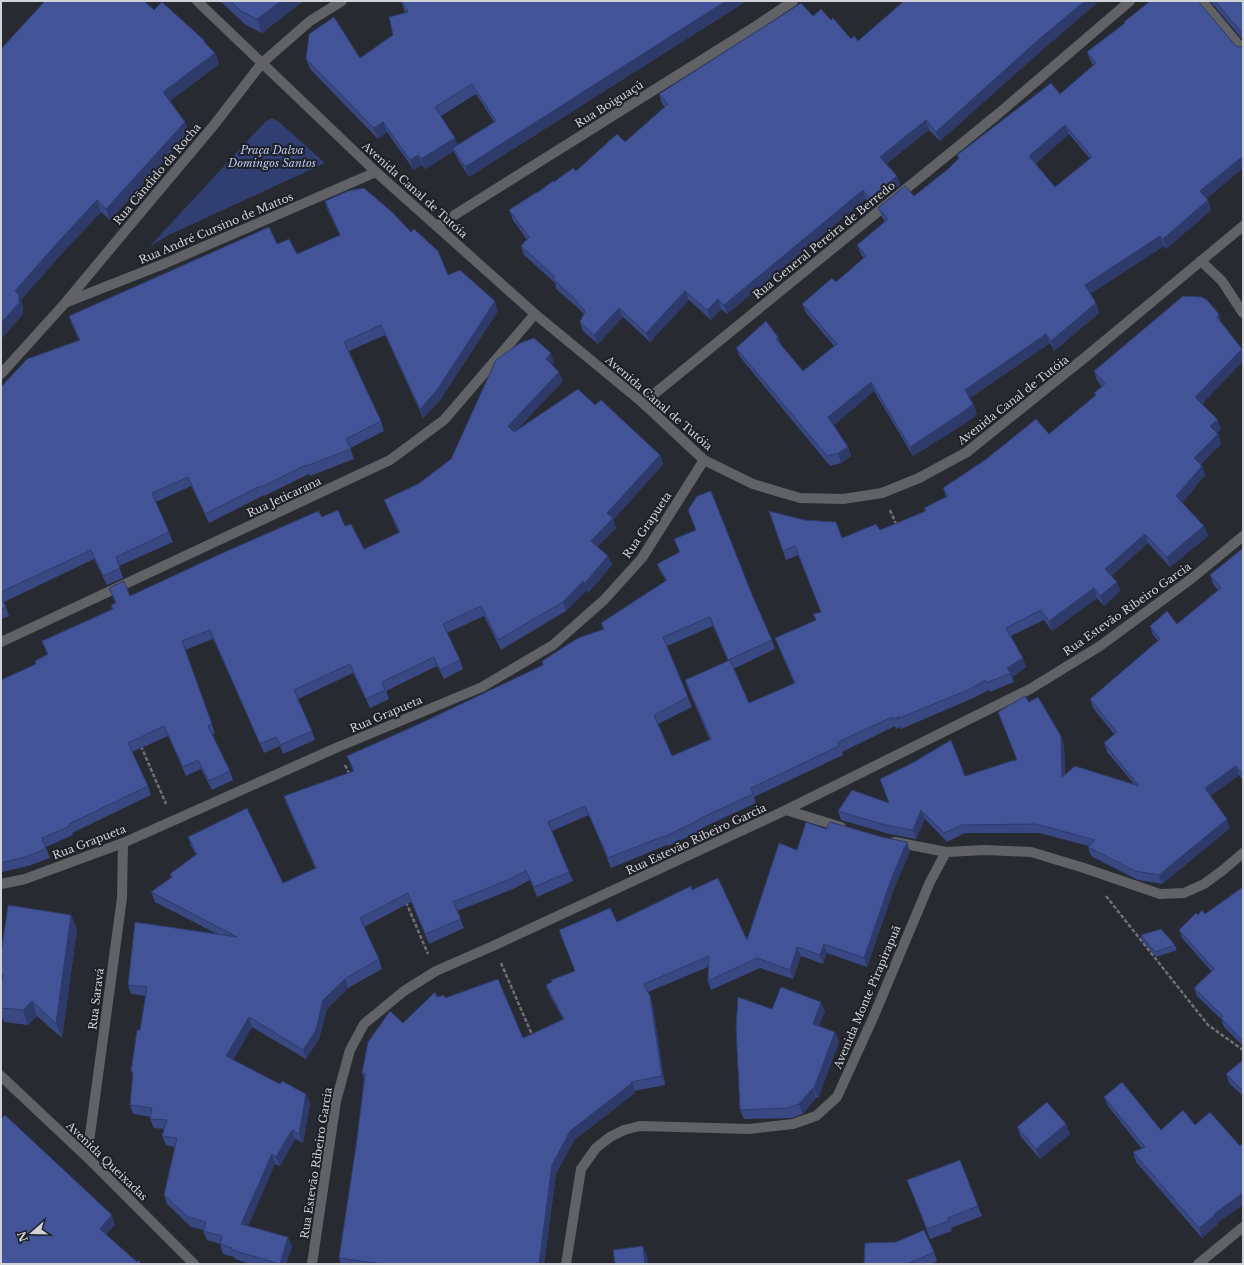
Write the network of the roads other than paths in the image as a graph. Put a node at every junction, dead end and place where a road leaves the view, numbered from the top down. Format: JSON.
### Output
{"nodes":[{"id":1,"x":197,"y":1,"type":"edge"},
{"id":2,"x":342,"y":1,"type":"edge"},
{"id":3,"x":793,"y":1,"type":"edge"},
{"id":4,"x":1130,"y":1,"type":"edge"},
{"id":5,"x":1202,"y":1,"type":"edge"},
{"id":6,"x":1243,"y":50,"type":"edge"},
{"id":7,"x":262,"y":63,"type":"junction"},
{"id":8,"x":376,"y":172,"type":"junction"},
{"id":9,"x":437,"y":226,"type":"junction"},
{"id":10,"x":1243,"y":226,"type":"edge"},
{"id":11,"x":1201,"y":261,"type":"junction"},
{"id":12,"x":66,"y":302,"type":"junction"},
{"id":13,"x":1243,"y":313,"type":"edge"},
{"id":14,"x":535,"y":314,"type":"junction"},
{"id":15,"x":1,"y":374,"type":"edge"},
{"id":16,"x":643,"y":403,"type":"junction"},
{"id":17,"x":704,"y":460,"type":"junction"},
{"id":18,"x":1243,"y":536,"type":"edge"},
{"id":19,"x":1,"y":642,"type":"edge"},
{"id":20,"x":786,"y":810,"type":"junction"},
{"id":21,"x":851,"y":829,"type":"edge"},
{"id":22,"x":887,"y":840,"type":"edge"},
{"id":23,"x":123,"y":843,"type":"junction"},
{"id":24,"x":946,"y":852,"type":"junction"},
{"id":25,"x":1243,"y":853,"type":"edge"},
{"id":26,"x":1,"y":884,"type":"edge"},
{"id":27,"x":1,"y":1076,"type":"edge"},
{"id":28,"x":87,"y":1157,"type":"junction"},
{"id":29,"x":1243,"y":1227,"type":"edge"},
{"id":30,"x":194,"y":1264,"type":"edge"},
{"id":31,"x":312,"y":1264,"type":"edge"},
{"id":32,"x":566,"y":1264,"type":"edge"},
{"id":33,"x":1198,"y":1264,"type":"edge"}],
"edges":[{"from":1,"to":7,"type":"street","name":"Avenida Canal de Tutóia"},
{"from":2,"to":7,"type":"street","name":"Rua Cândido da Rocha"},
{"from":3,"to":9,"type":"street","name":"Rua Boiguaçú"},
{"from":4,"to":16,"type":"street","name":"Rua General Pereira de Berredo"},
{"from":5,"to":6,"type":"street"},
{"from":7,"to":8,"type":"street","name":"Avenida Canal de Tutóia"},
{"from":7,"to":12,"type":"street","name":"Rua Cândido da Rocha"},
{"from":8,"to":9,"type":"street","name":"Avenida Canal de Tutóia"},
{"from":8,"to":12,"type":"street","name":"Rua André Cursino de Mattos"},
{"from":9,"to":14,"type":"street","name":"Avenida Canal de Tutóia"},
{"from":10,"to":11,"type":"street","name":"Avenida Canal de Tutóia"},
{"from":11,"to":13,"type":"street"},
{"from":11,"to":17,"type":"street","name":"Avenida Canal de Tutóia"},
{"from":12,"to":15,"type":"street","name":"Rua Cândido da Rocha"},
{"from":14,"to":16,"type":"street","name":"Avenida Canal de Tutóia"},
{"from":14,"to":19,"type":"street","name":"Rua Jeticarana"},
{"from":16,"to":17,"type":"street","name":"Avenida Canal de Tutóia"},
{"from":17,"to":23,"type":"street","name":"Rua Grapueta"},
{"from":18,"to":20,"type":"street","name":"Rua Estevão Ribeiro Garcia"},
{"from":20,"to":21,"type":"street"},
{"from":20,"to":31,"type":"street","name":"Rua Estevão Ribeiro Garcia"},
{"from":22,"to":24,"type":"street"},
{"from":23,"to":26,"type":"street","name":"Rua Grapueta"},
{"from":23,"to":28,"type":"street","name":"Rua Saravá"},
{"from":24,"to":25,"type":"street"},
{"from":24,"to":32,"type":"street","name":"Avenida Monte Pirapirapuã"},
{"from":27,"to":28,"type":"street","name":"Avenida Queixadas"},
{"from":28,"to":30,"type":"street","name":"Avenida Queixadas"},
{"from":29,"to":33,"type":"street"}]}
